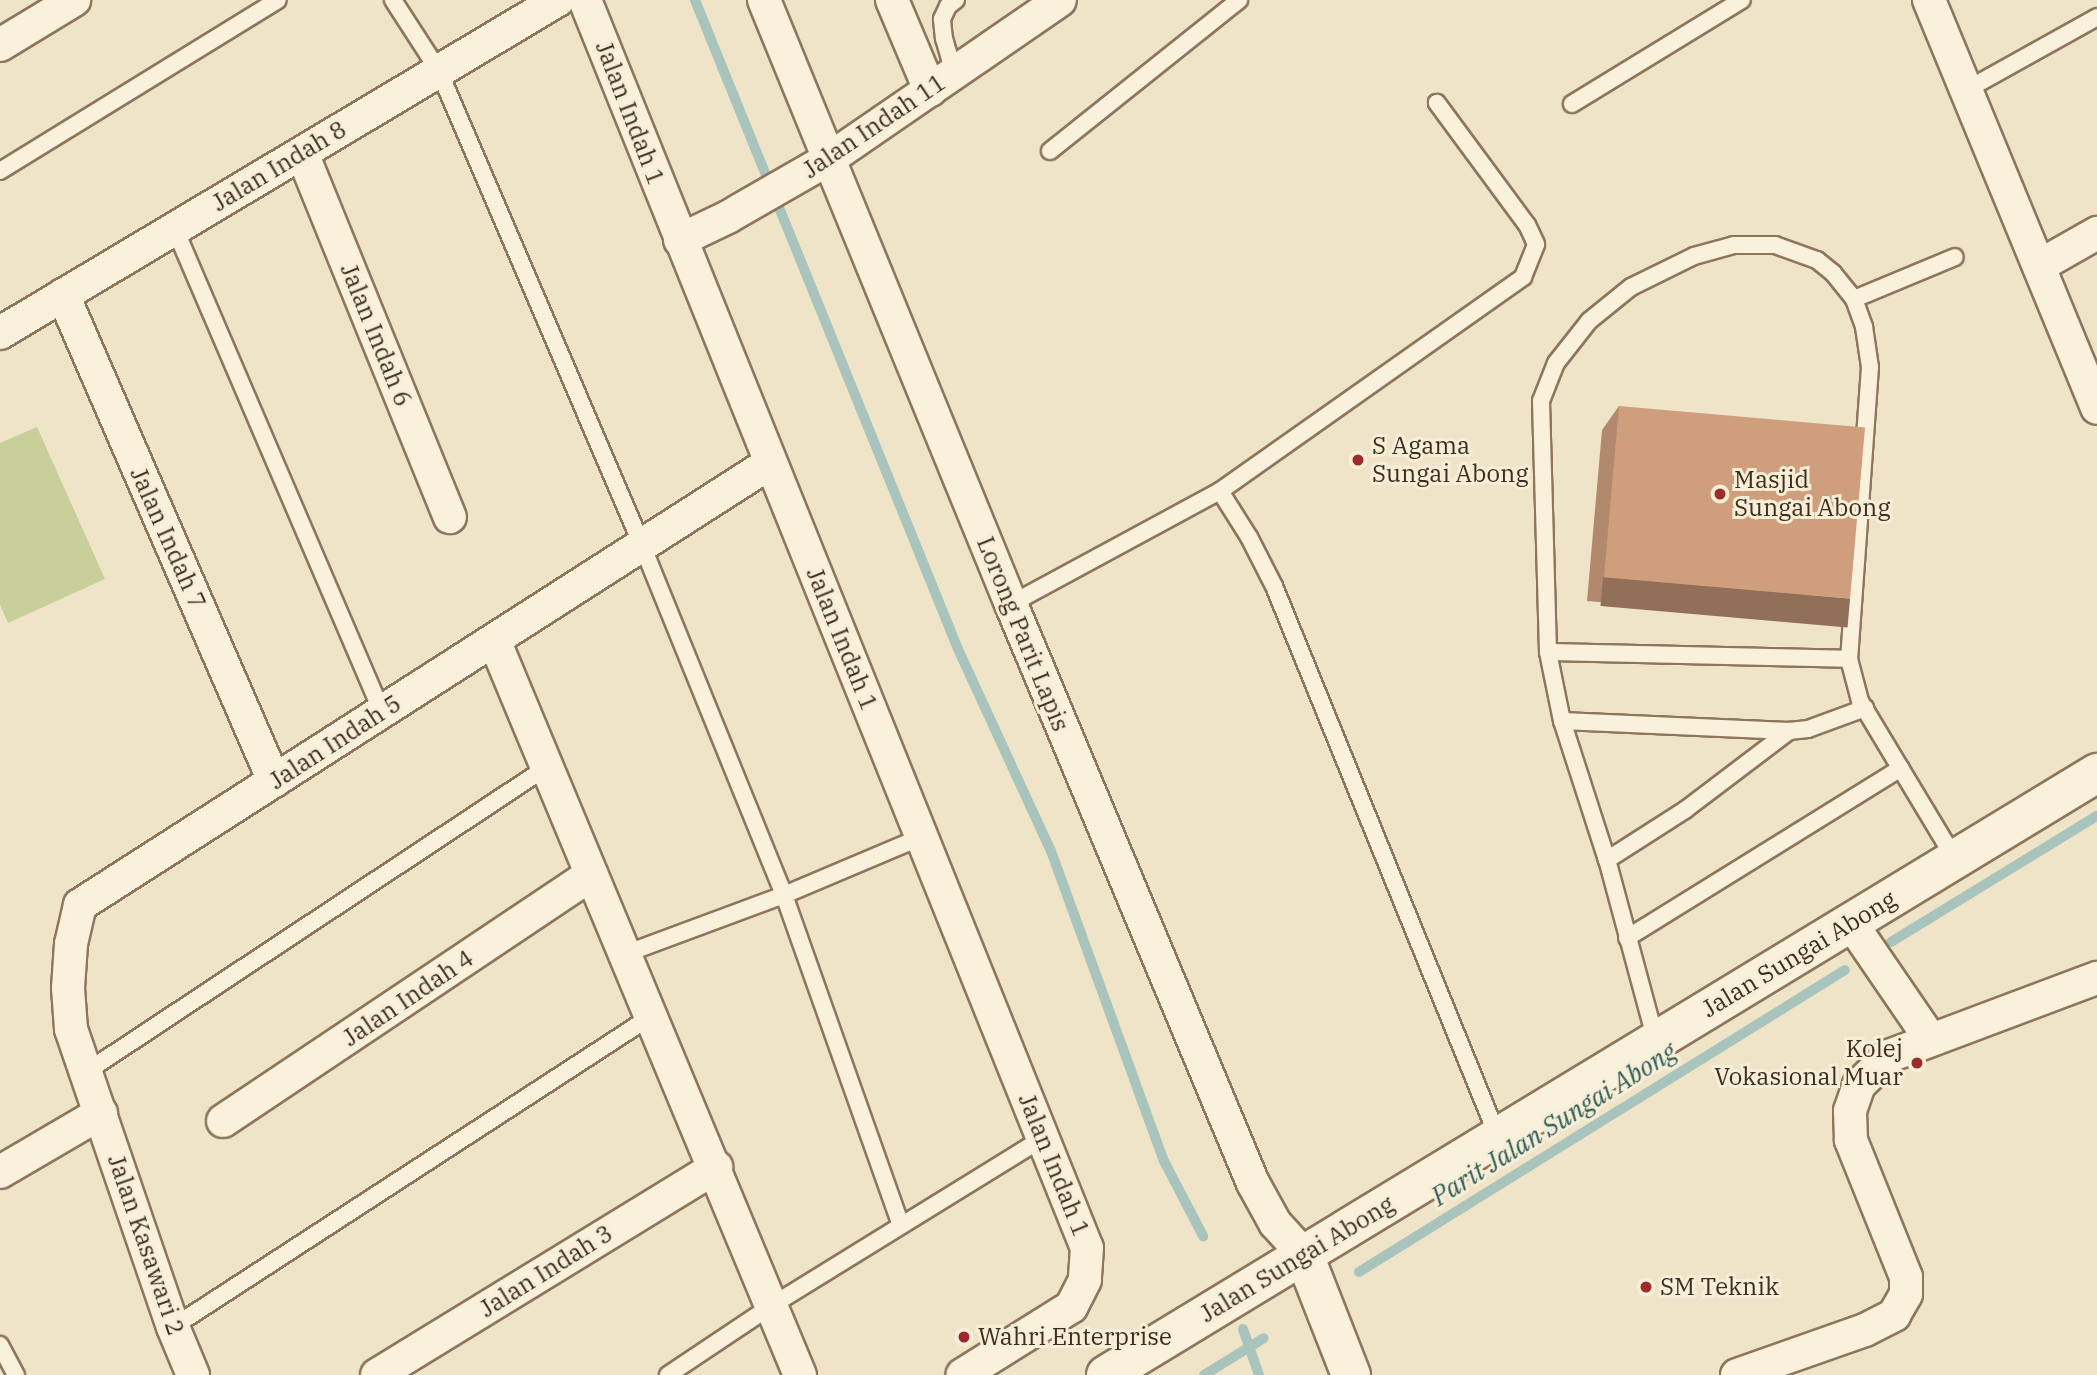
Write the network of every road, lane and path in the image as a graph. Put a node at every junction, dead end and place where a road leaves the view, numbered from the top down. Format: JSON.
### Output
{"nodes":[{"id":1,"x":74,"y":0,"type":"edge"},
{"id":2,"x":278,"y":0,"type":"edge"},
{"id":3,"x":393,"y":0,"type":"edge"},
{"id":4,"x":558,"y":0,"type":"edge"},
{"id":5,"x":585,"y":0,"type":"edge"},
{"id":6,"x":764,"y":0,"type":"edge"},
{"id":7,"x":892,"y":0,"type":"edge"},
{"id":8,"x":956,"y":0,"type":"edge"},
{"id":9,"x":1060,"y":0,"type":"edge"},
{"id":10,"x":1239,"y":0,"type":"edge"},
{"id":11,"x":1742,"y":0,"type":"edge"},
{"id":12,"x":1929,"y":0,"type":"edge"},
{"id":13,"x":2097,"y":17,"type":"edge"},
{"id":14,"x":0,"y":44,"type":"edge"},
{"id":15,"x":439,"y":71,"type":"junction"},
{"id":16,"x":942,"y":82,"type":"junction"},
{"id":17,"x":1966,"y":90,"type":"junction"},
{"id":18,"x":1437,"y":103,"type":"dead end"},
{"id":19,"x":1572,"y":104,"type":"dead end"},
{"id":20,"x":1050,"y":151,"type":"dead end"},
{"id":21,"x":302,"y":153,"type":"junction"},
{"id":22,"x":829,"y":159,"type":"junction"},
{"id":23,"x":0,"y":171,"type":"edge"},
{"id":24,"x":174,"y":229,"type":"junction"},
{"id":25,"x":2097,"y":233,"type":"edge"},
{"id":26,"x":680,"y":240,"type":"junction"},
{"id":27,"x":1955,"y":257,"type":"dead end"},
{"id":28,"x":2039,"y":266,"type":"junction"},
{"id":29,"x":63,"y":295,"type":"junction"},
{"id":30,"x":1854,"y":299,"type":"junction"},
{"id":31,"x":0,"y":333,"type":"edge"},
{"id":32,"x":2097,"y":408,"type":"edge"},
{"id":33,"x":770,"y":463,"type":"junction"},
{"id":34,"x":1220,"y":491,"type":"junction"},
{"id":35,"x":450,"y":517,"type":"dead end"},
{"id":36,"x":642,"y":545,"type":"junction"},
{"id":37,"x":1011,"y":604,"type":"junction"},
{"id":38,"x":494,"y":640,"type":"junction"},
{"id":39,"x":1548,"y":652,"type":"junction"},
{"id":40,"x":1849,"y":659,"type":"junction"},
{"id":41,"x":1865,"y":708,"type":"junction"},
{"id":42,"x":382,"y":712,"type":"junction"},
{"id":43,"x":1562,"y":720,"type":"junction"},
{"id":44,"x":1788,"y":731,"type":"junction"},
{"id":45,"x":547,"y":767,"type":"junction"},
{"id":46,"x":1901,"y":768,"type":"junction"},
{"id":47,"x":2097,"y":773,"type":"edge"},
{"id":48,"x":274,"y":780,"type":"junction"},
{"id":49,"x":921,"y":837,"type":"junction"},
{"id":50,"x":1955,"y":859,"type":"junction"},
{"id":51,"x":1607,"y":860,"type":"junction"},
{"id":52,"x":592,"y":875,"type":"junction"},
{"id":53,"x":784,"y":895,"type":"junction"},
{"id":54,"x":1851,"y":923,"type":"junction"},
{"id":55,"x":1627,"y":938,"type":"junction"},
{"id":56,"x":625,"y":954,"type":"junction"},
{"id":57,"x":2097,"y":978,"type":"edge"},
{"id":58,"x":650,"y":1017,"type":"junction"},
{"id":59,"x":1931,"y":1040,"type":"junction"},
{"id":60,"x":1656,"y":1041,"type":"junction"},
{"id":61,"x":86,"y":1072,"type":"junction"},
{"id":62,"x":101,"y":1114,"type":"junction"},
{"id":63,"x":223,"y":1121,"type":"dead end"},
{"id":64,"x":1498,"y":1137,"type":"junction"},
{"id":65,"x":1042,"y":1138,"type":"junction"},
{"id":66,"x":716,"y":1167,"type":"junction"},
{"id":67,"x":0,"y":1172,"type":"edge"},
{"id":68,"x":901,"y":1225,"type":"junction"},
{"id":69,"x":1304,"y":1255,"type":"junction"},
{"id":70,"x":771,"y":1306,"type":"junction"},
{"id":71,"x":173,"y":1327,"type":"junction"},
{"id":72,"x":0,"y":1345,"type":"edge"},
{"id":73,"x":16,"y":1375,"type":"edge"},
{"id":74,"x":193,"y":1375,"type":"edge"},
{"id":75,"x":377,"y":1375,"type":"edge"},
{"id":76,"x":668,"y":1375,"type":"edge"},
{"id":77,"x":800,"y":1375,"type":"edge"},
{"id":78,"x":962,"y":1375,"type":"edge"},
{"id":79,"x":1106,"y":1375,"type":"edge"},
{"id":80,"x":1352,"y":1375,"type":"edge"},
{"id":81,"x":1737,"y":1375,"type":"edge"}],
"edges":[{"from":1,"to":14,"type":"street"},
{"from":2,"to":23,"type":"lane"},
{"from":3,"to":15,"type":"lane"},
{"from":4,"to":15,"type":"street","name":"Jalan Indah 8"},
{"from":5,"to":26,"type":"street","name":"Jalan Indah 1"},
{"from":6,"to":22,"type":"street","name":"Lorong Parit Lapis"},
{"from":7,"to":16,"type":"street"},
{"from":8,"to":16,"type":"lane"},
{"from":9,"to":16,"type":"street","name":"Jalan Indah 11"},
{"from":10,"to":20,"type":"lane"},
{"from":11,"to":19,"type":"lane"},
{"from":12,"to":17,"type":"street"},
{"from":13,"to":17,"type":"lane"},
{"from":15,"to":21,"type":"street","name":"Jalan Indah 8"},
{"from":15,"to":36,"type":"lane"},
{"from":16,"to":22,"type":"street","name":"Jalan Indah 11"},
{"from":17,"to":28,"type":"street"},
{"from":18,"to":34,"type":"lane"},
{"from":21,"to":24,"type":"street","name":"Jalan Indah 8"},
{"from":21,"to":35,"type":"street","name":"Jalan Indah 6"},
{"from":22,"to":26,"type":"street","name":"Jalan Indah 11"},
{"from":22,"to":37,"type":"street","name":"Lorong Parit Lapis"},
{"from":24,"to":29,"type":"street","name":"Jalan Indah 8"},
{"from":24,"to":42,"type":"lane"},
{"from":25,"to":28,"type":"street"},
{"from":26,"to":33,"type":"street","name":"Jalan Indah 1"},
{"from":27,"to":30,"type":"lane"},
{"from":28,"to":32,"type":"street"},
{"from":29,"to":31,"type":"street","name":"Jalan Indah 8"},
{"from":29,"to":48,"type":"street","name":"Jalan Indah 7"},
{"from":30,"to":39,"type":"lane"},
{"from":30,"to":40,"type":"lane"},
{"from":33,"to":36,"type":"street","name":"Jalan Indah 5"},
{"from":33,"to":49,"type":"street","name":"Jalan Indah 1"},
{"from":34,"to":37,"type":"lane"},
{"from":34,"to":64,"type":"lane"},
{"from":36,"to":38,"type":"street","name":"Jalan Indah 5"},
{"from":36,"to":53,"type":"lane"},
{"from":37,"to":69,"type":"street","name":"Lorong Parit Lapis"},
{"from":38,"to":42,"type":"street","name":"Jalan Indah 5"},
{"from":38,"to":45,"type":"street"},
{"from":39,"to":40,"type":"lane"},
{"from":39,"to":43,"type":"lane"},
{"from":40,"to":41,"type":"lane"},
{"from":41,"to":44,"type":"lane"},
{"from":41,"to":46,"type":"lane"},
{"from":42,"to":48,"type":"street","name":"Jalan Indah 5"},
{"from":43,"to":44,"type":"lane"},
{"from":43,"to":51,"type":"lane"},
{"from":44,"to":51,"type":"lane"},
{"from":45,"to":52,"type":"street"},
{"from":45,"to":61,"type":"lane"},
{"from":46,"to":50,"type":"lane"},
{"from":46,"to":55,"type":"lane"},
{"from":47,"to":50,"type":"street","name":"Jalan Sungai Abong"},
{"from":48,"to":61,"type":"street","name":"Jalan Indah 5"},
{"from":49,"to":53,"type":"lane"},
{"from":49,"to":65,"type":"street","name":"Jalan Indah 1"},
{"from":50,"to":54,"type":"street","name":"Jalan Sungai Abong"},
{"from":51,"to":55,"type":"lane"},
{"from":52,"to":56,"type":"street"},
{"from":52,"to":63,"type":"street","name":"Jalan Indah 4"},
{"from":53,"to":56,"type":"lane"},
{"from":53,"to":68,"type":"lane"},
{"from":54,"to":59,"type":"street"},
{"from":54,"to":60,"type":"street","name":"Jalan Sungai Abong"},
{"from":55,"to":60,"type":"lane"},
{"from":56,"to":58,"type":"street"},
{"from":57,"to":59,"type":"street"},
{"from":58,"to":66,"type":"street"},
{"from":58,"to":71,"type":"lane"},
{"from":59,"to":81,"type":"street"},
{"from":60,"to":64,"type":"street","name":"Jalan Sungai Abong"},
{"from":61,"to":62,"type":"street","name":"Jalan Indah 5"},
{"from":62,"to":67,"type":"street"},
{"from":62,"to":71,"type":"street","name":"Jalan Kasawari 2"},
{"from":64,"to":69,"type":"street","name":"Jalan Sungai Abong"},
{"from":65,"to":68,"type":"lane"},
{"from":65,"to":78,"type":"street","name":"Jalan Indah 1"},
{"from":66,"to":70,"type":"street"},
{"from":66,"to":75,"type":"street","name":"Jalan Indah 3"},
{"from":68,"to":70,"type":"lane"},
{"from":69,"to":79,"type":"street","name":"Jalan Sungai Abong"},
{"from":69,"to":80,"type":"street"},
{"from":70,"to":76,"type":"lane"},
{"from":70,"to":77,"type":"street"},
{"from":71,"to":74,"type":"street","name":"Jalan Kasawari 2"},
{"from":72,"to":73,"type":"lane"}]}
